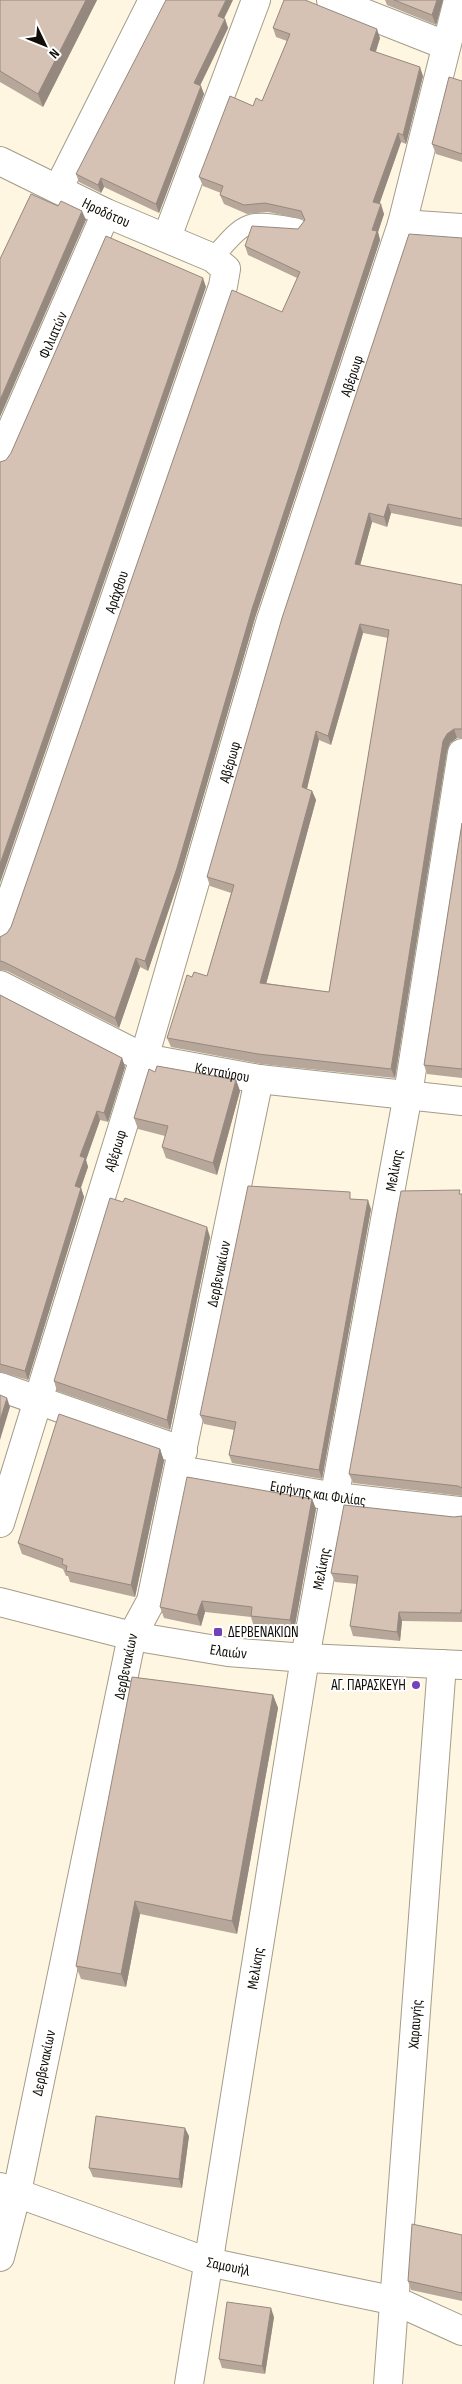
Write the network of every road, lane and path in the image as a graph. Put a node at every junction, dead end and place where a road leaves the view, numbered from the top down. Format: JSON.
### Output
{"nodes":[{"id":1,"x":153,"y":0,"type":"edge"},
{"id":2,"x":256,"y":0,"type":"edge"},
{"id":3,"x":332,"y":0,"type":"edge"},
{"id":4,"x":458,"y":0,"type":"edge"},
{"id":5,"x":445,"y":45,"type":"junction"},
{"id":6,"x":0,"y":162,"type":"edge"},
{"id":7,"x":58,"y":189,"type":"junction"},
{"id":8,"x":106,"y":213,"type":"junction"},
{"id":9,"x":402,"y":224,"type":"junction"},
{"id":10,"x":297,"y":228,"type":"edge"},
{"id":11,"x":462,"y":228,"type":"edge"},
{"id":12,"x":168,"y":237,"type":"junction"},
{"id":13,"x":213,"y":258,"type":"junction"},
{"id":14,"x":0,"y":456,"type":"edge"},
{"id":15,"x":462,"y":753,"type":"edge"},
{"id":16,"x":0,"y":931,"type":"edge"},
{"id":17,"x":0,"y":985,"type":"edge"},
{"id":18,"x":144,"y":1058,"type":"junction"},
{"id":19,"x":259,"y":1080,"type":"junction"},
{"id":20,"x":408,"y":1094,"type":"junction"},
{"id":21,"x":462,"y":1101,"type":"edge"},
{"id":22,"x":0,"y":1387,"type":"edge"},
{"id":23,"x":38,"y":1400,"type":"junction"},
{"id":24,"x":181,"y":1460,"type":"junction"},
{"id":25,"x":336,"y":1497,"type":"junction"},
{"id":26,"x":459,"y":1511,"type":"dead end"},
{"id":27,"x":0,"y":1522,"type":"edge"},
{"id":28,"x":0,"y":1602,"type":"edge"},
{"id":29,"x":132,"y":1636,"type":"junction"},
{"id":30,"x":305,"y":1658,"type":"junction"},
{"id":31,"x":452,"y":1664,"type":"edge"},
{"id":32,"x":9,"y":2190,"type":"edge"},
{"id":33,"x":0,"y":2257,"type":"edge"},
{"id":34,"x":208,"y":2262,"type":"junction"},
{"id":35,"x":396,"y":2301,"type":"junction"},
{"id":36,"x":462,"y":2331,"type":"edge"},
{"id":37,"x":189,"y":2384,"type":"edge"},
{"id":38,"x":388,"y":2384,"type":"edge"}],
"edges":[{"from":1,"to":7,"type":"street"},
{"from":2,"to":12,"type":"street"},
{"from":3,"to":5,"type":"street"},
{"from":4,"to":5,"type":"street","name":"Αβέρωφ"},
{"from":5,"to":9,"type":"street","name":"Αβέρωφ"},
{"from":6,"to":7,"type":"street","name":"Ηροδότου"},
{"from":7,"to":8,"type":"street","name":"Ηροδότου"},
{"from":8,"to":12,"type":"street","name":"Ηροδότου"},
{"from":8,"to":14,"type":"street","name":"Φιλιατών"},
{"from":9,"to":11,"type":"street"},
{"from":9,"to":18,"type":"street","name":"Αβέρωφ"},
{"from":10,"to":13,"type":"lane"},
{"from":12,"to":13,"type":"street","name":"Ηροδότου"},
{"from":13,"to":16,"type":"street","name":"Αράχθου"},
{"from":15,"to":20,"type":"street","name":"Μελίκης"},
{"from":17,"to":18,"type":"street","name":"Κενταύρου"},
{"from":18,"to":19,"type":"street","name":"Κενταύρου"},
{"from":18,"to":23,"type":"street","name":"Αβέρωφ"},
{"from":19,"to":20,"type":"street","name":"Κενταύρου"},
{"from":19,"to":24,"type":"street","name":"Δερβενακίων"},
{"from":20,"to":21,"type":"street","name":"Κενταύρου"},
{"from":20,"to":25,"type":"street","name":"Μελίκης"},
{"from":22,"to":23,"type":"street","name":"Ειρήνης και Φιλίας"},
{"from":23,"to":24,"type":"street","name":"Ειρήνης και Φιλίας"},
{"from":23,"to":27,"type":"street","name":"Αβέρωφ"},
{"from":24,"to":25,"type":"street","name":"Ειρήνης και Φιλίας"},
{"from":24,"to":29,"type":"street","name":"Δερβενακίων"},
{"from":25,"to":26,"type":"street","name":"Ειρήνης και Φιλίας"},
{"from":25,"to":30,"type":"street","name":"Μελίκης"},
{"from":28,"to":29,"type":"street","name":"Ελαιών"},
{"from":29,"to":30,"type":"street","name":"Ελαιών"},
{"from":29,"to":32,"type":"street","name":"Δερβενακίων"},
{"from":30,"to":31,"type":"street","name":"Ελαιών"},
{"from":30,"to":34,"type":"street","name":"Μελίκης"},
{"from":31,"to":35,"type":"street","name":"Χαραυγής"},
{"from":32,"to":33,"type":"street","name":"Δερβενακίων"},
{"from":32,"to":34,"type":"street","name":"Σαμουήλ"},
{"from":34,"to":35,"type":"street","name":"Σαμουήλ"},
{"from":34,"to":37,"type":"street","name":"Μελίκης"},
{"from":35,"to":36,"type":"street","name":"Σαμουήλ"},
{"from":35,"to":38,"type":"street","name":"Χαραυγής"}]}
